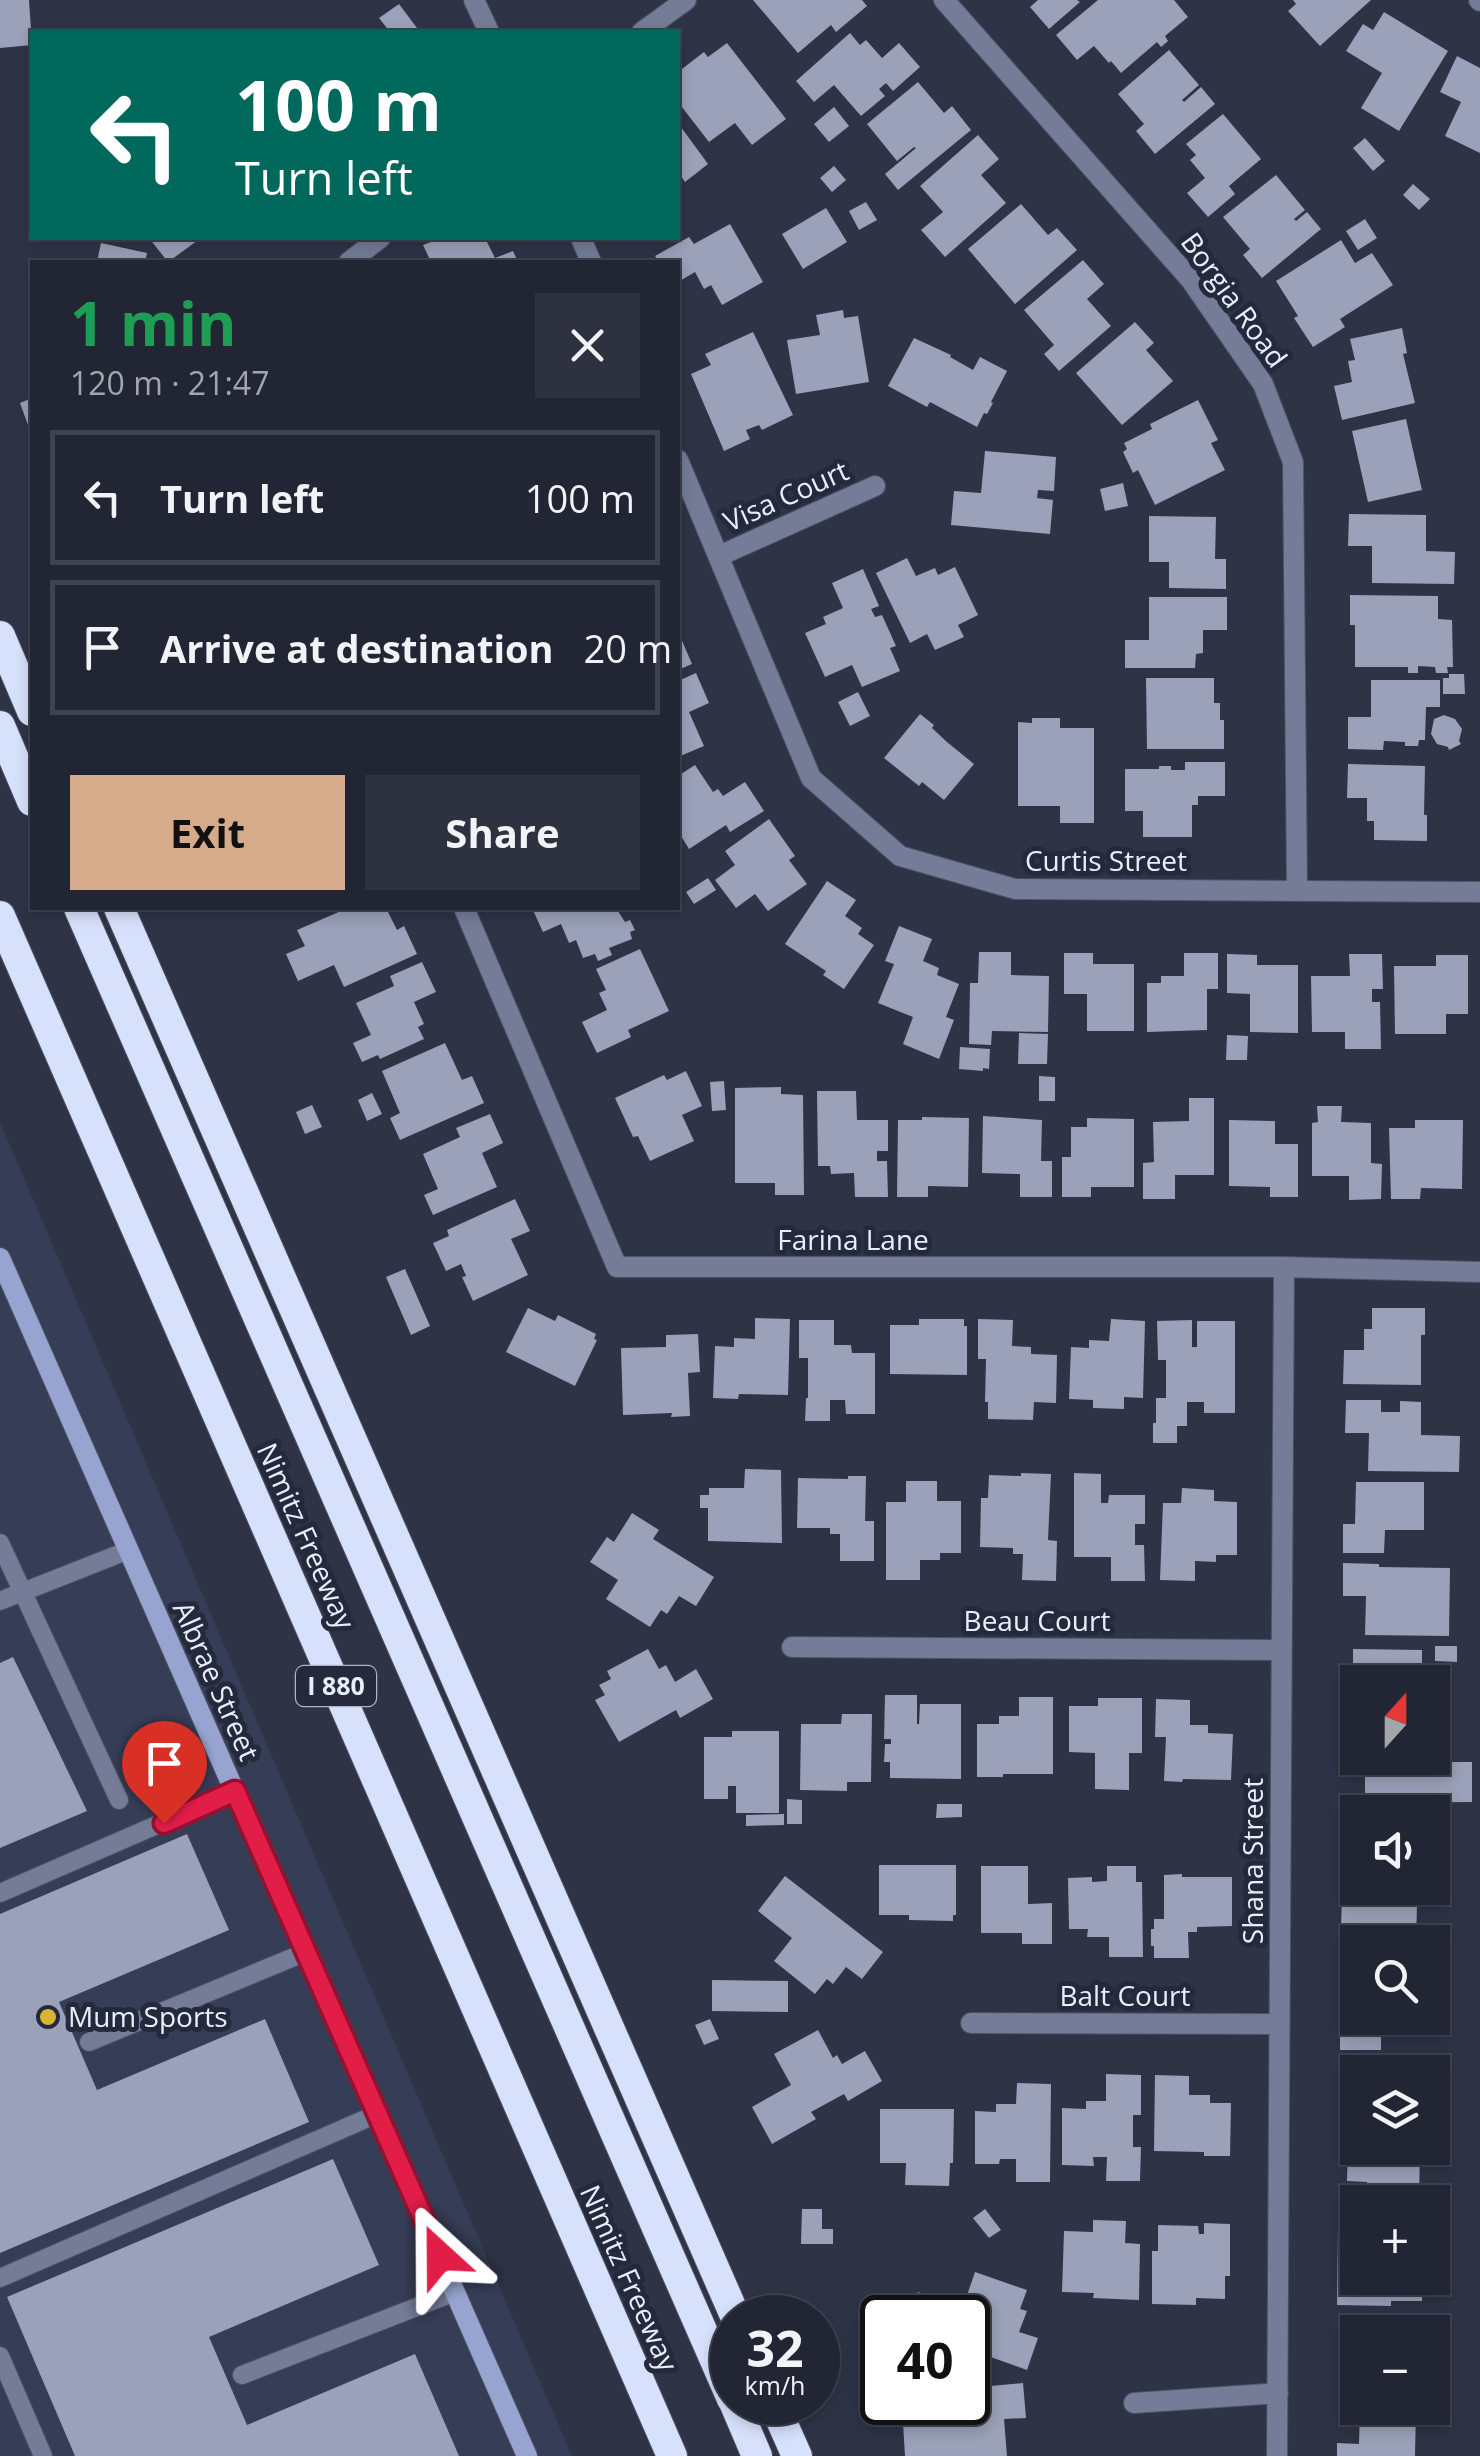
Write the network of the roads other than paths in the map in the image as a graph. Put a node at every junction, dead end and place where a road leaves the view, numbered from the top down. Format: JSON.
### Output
{"nodes":[{"id":1,"x":474,"y":0,"type":"edge"},
{"id":2,"x":686,"y":0,"type":"edge"},
{"id":3,"x":944,"y":0,"type":"edge"},
{"id":4,"x":488,"y":30,"type":"edge"},
{"id":5,"x":645,"y":30,"type":"edge"},
{"id":6,"x":377,"y":240,"type":"edge"},
{"id":7,"x":352,"y":260,"type":"edge"},
{"id":8,"x":680,"y":465,"type":"edge"},
{"id":9,"x":875,"y":486,"type":"dead end"},
{"id":10,"x":719,"y":556,"type":"junction"},
{"id":11,"x":0,"y":636,"type":"edge"},
{"id":12,"x":30,"y":705,"type":"edge"},
{"id":13,"x":0,"y":726,"type":"edge"},
{"id":14,"x":30,"y":795,"type":"edge"},
{"id":15,"x":1297,"y":889,"type":"junction"},
{"id":16,"x":1480,"y":892,"type":"edge"},
{"id":17,"x":80,"y":910,"type":"edge"},
{"id":18,"x":120,"y":910,"type":"edge"},
{"id":19,"x":465,"y":910,"type":"edge"},
{"id":20,"x":0,"y":916,"type":"edge"},
{"id":21,"x":0,"y":1258,"type":"edge"},
{"id":22,"x":1284,"y":1267,"type":"junction"},
{"id":23,"x":1480,"y":1272,"type":"edge"},
{"id":24,"x":0,"y":1543,"type":"edge"},
{"id":25,"x":128,"y":1550,"type":"junction"},
{"id":26,"x":22,"y":1592,"type":"junction"},
{"id":27,"x":0,"y":1601,"type":"edge"},
{"id":28,"x":792,"y":1647,"type":"dead end"},
{"id":29,"x":1282,"y":1650,"type":"junction"},
{"id":30,"x":235,"y":1791,"type":"junction"},
{"id":31,"x":119,"y":1800,"type":"dead end"},
{"id":32,"x":0,"y":1892,"type":"edge"},
{"id":33,"x":306,"y":1952,"type":"junction"},
{"id":34,"x":971,"y":2023,"type":"dead end"},
{"id":35,"x":1279,"y":2024,"type":"junction"},
{"id":36,"x":89,"y":2042,"type":"dead end"},
{"id":37,"x":377,"y":2114,"type":"junction"},
{"id":38,"x":0,"y":2278,"type":"edge"},
{"id":39,"x":455,"y":2292,"type":"junction"},
{"id":40,"x":726,"y":2295,"type":"edge"},
{"id":41,"x":710,"y":2348,"type":"edge"},
{"id":42,"x":0,"y":2356,"type":"edge"},
{"id":43,"x":242,"y":2375,"type":"dead end"},
{"id":44,"x":1278,"y":2393,"type":"junction"},
{"id":45,"x":1134,"y":2403,"type":"dead end"},
{"id":46,"x":743,"y":2425,"type":"edge"},
{"id":47,"x":783,"y":2425,"type":"edge"},
{"id":48,"x":521,"y":2454,"type":"edge"},
{"id":49,"x":44,"y":2456,"type":"edge"},
{"id":50,"x":672,"y":2456,"type":"edge"},
{"id":51,"x":757,"y":2456,"type":"edge"},
{"id":52,"x":797,"y":2456,"type":"edge"},
{"id":53,"x":1277,"y":2456,"type":"edge"}],
"edges":[{"from":1,"to":4,"type":"street"},
{"from":2,"to":5,"type":"street"},
{"from":3,"to":15,"type":"street","name":"Borgia Road"},
{"from":6,"to":7,"type":"street"},
{"from":8,"to":10,"type":"street","name":"Curtis Street"},
{"from":9,"to":10,"type":"street","name":"Visa Court"},
{"from":10,"to":15,"type":"street","name":"Curtis Street"},
{"from":11,"to":12,"type":"highway"},
{"from":13,"to":14,"type":"highway"},
{"from":15,"to":16,"type":"street","name":"Curtis Street"},
{"from":17,"to":41,"type":"highway","number":"I 880"},
{"from":18,"to":40,"type":"highway"},
{"from":19,"to":22,"type":"street","name":"Farina Lane"},
{"from":20,"to":50,"type":"highway","name":"Nimitz Freeway","number":"I 880"},
{"from":21,"to":25,"type":"street","name":"Albrae Street"},
{"from":22,"to":23,"type":"street","name":"Farina Lane"},
{"from":22,"to":29,"type":"street","name":"Shana Street"},
{"from":24,"to":26,"type":"lane"},
{"from":25,"to":26,"type":"lane"},
{"from":25,"to":30,"type":"street","name":"Albrae Street"},
{"from":26,"to":27,"type":"lane"},
{"from":26,"to":31,"type":"lane"},
{"from":28,"to":29,"type":"street","name":"Beau Court"},
{"from":29,"to":35,"type":"street","name":"Shana Street"},
{"from":30,"to":32,"type":"lane"},
{"from":30,"to":33,"type":"street","name":"Albrae Street"},
{"from":33,"to":36,"type":"lane"},
{"from":33,"to":37,"type":"street","name":"Albrae Street"},
{"from":34,"to":35,"type":"street","name":"Balt Court"},
{"from":35,"to":44,"type":"street","name":"Shana Street"},
{"from":37,"to":38,"type":"lane"},
{"from":37,"to":39,"type":"street","name":"Albrae Street"},
{"from":39,"to":43,"type":"lane"},
{"from":39,"to":48,"type":"street","name":"Albrae Street"},
{"from":42,"to":49,"type":"lane"},
{"from":44,"to":45,"type":"street"},
{"from":44,"to":53,"type":"street","name":"Shana Street"},
{"from":46,"to":51,"type":"highway","number":"I 880"},
{"from":47,"to":52,"type":"highway"}]}
